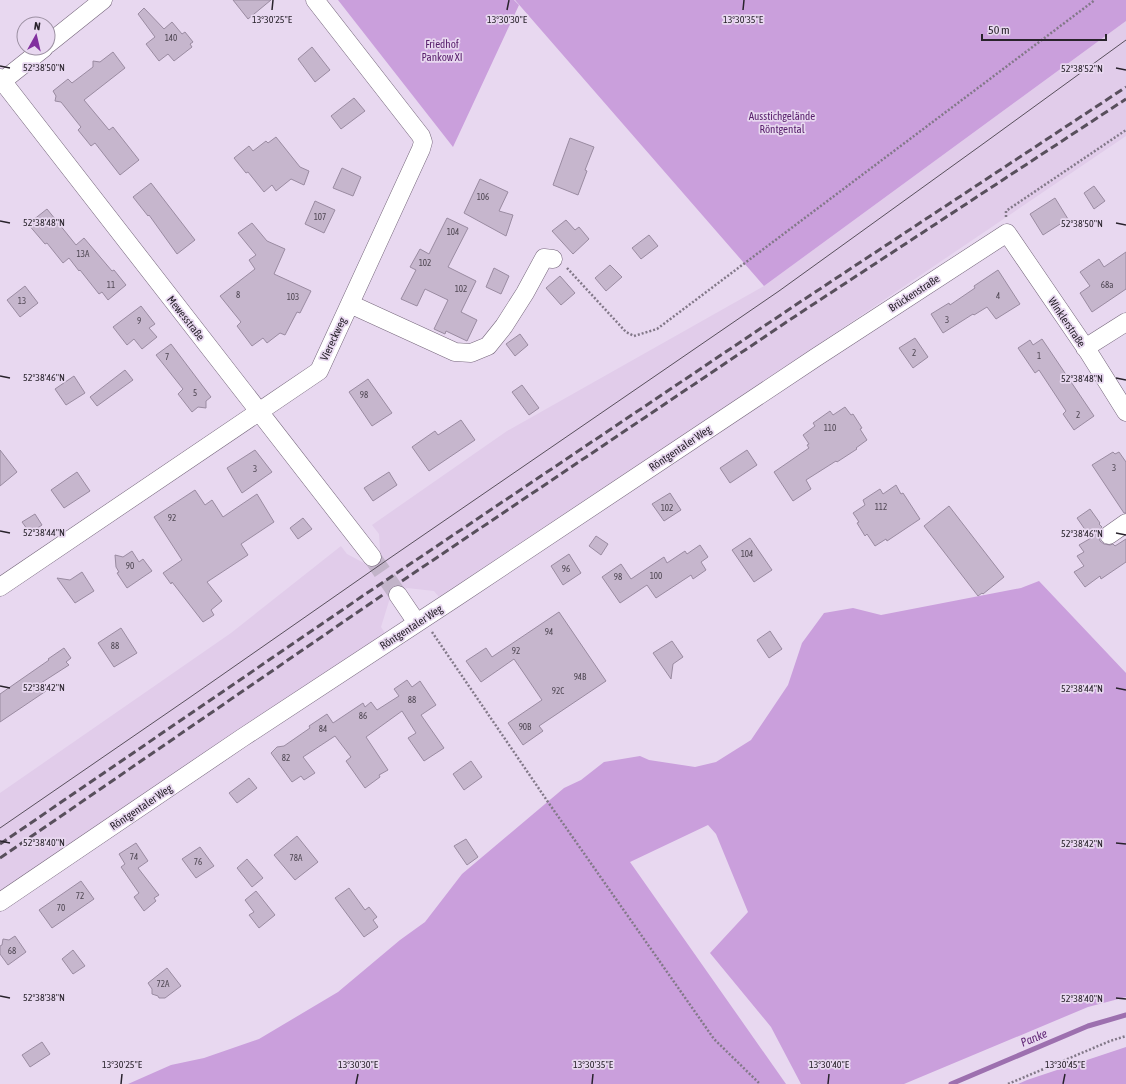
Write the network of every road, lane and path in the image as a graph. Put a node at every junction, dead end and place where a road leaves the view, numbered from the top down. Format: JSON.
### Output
{"nodes":[{"id":1,"x":103,"y":0,"type":"edge"},
{"id":2,"x":315,"y":0,"type":"edge"},
{"id":3,"x":1095,"y":0,"type":"edge"},
{"id":4,"x":56,"y":38,"type":"edge"},
{"id":5,"x":34,"y":56,"type":"edge"},
{"id":6,"x":1,"y":81,"type":"edge"},
{"id":7,"x":1126,"y":130,"type":"edge"},
{"id":8,"x":1006,"y":233,"type":"junction"},
{"id":9,"x":553,"y":259,"type":"joint"},
{"id":10,"x":350,"y":304,"type":"junction"},
{"id":11,"x":1126,"y":322,"type":"edge"},
{"id":12,"x":1085,"y":348,"type":"junction"},
{"id":13,"x":822,"y":353,"type":"joint"},
{"id":14,"x":259,"y":411,"type":"junction"},
{"id":15,"x":1126,"y":412,"type":"edge"},
{"id":16,"x":1126,"y":523,"type":"edge"},
{"id":17,"x":1109,"y":535,"type":"dead end"},
{"id":18,"x":372,"y":557,"type":"tunnel mouth"},
{"id":19,"x":0,"y":587,"type":"edge"},
{"id":20,"x":398,"y":595,"type":"tunnel mouth"},
{"id":21,"x":418,"y":623,"type":"junction"},
{"id":22,"x":0,"y":902,"type":"edge"},
{"id":23,"x":1126,"y":1036,"type":"edge"},
{"id":24,"x":760,"y":1084,"type":"edge"},
{"id":25,"x":1008,"y":1084,"type":"edge"}],
"edges":[{"from":1,"to":4,"type":"street"},
{"from":2,"to":10,"type":"street","name":"Viereckweg"},
{"from":3,"to":9,"type":"path"},
{"from":5,"to":6,"type":"street"},
{"from":6,"to":14,"type":"street","name":"Mewesstraße"},
{"from":7,"to":8,"type":"path"},
{"from":8,"to":12,"type":"street","name":"Winklerstraße"},
{"from":8,"to":13,"type":"street","name":"Brückenstraße"},
{"from":9,"to":10,"type":"street"},
{"from":10,"to":14,"type":"street","name":"Viereckweg"},
{"from":11,"to":12,"type":"street"},
{"from":12,"to":15,"type":"street","name":"Winklerstraße"},
{"from":13,"to":21,"type":"street","name":"Röntgentaler Weg"},
{"from":14,"to":18,"type":"street","name":"Mewesstraße"},
{"from":14,"to":19,"type":"street","name":"Viereckweg"},
{"from":16,"to":17,"type":"street"},
{"from":20,"to":21,"type":"street"},
{"from":21,"to":22,"type":"street","name":"Röntgentaler Weg"},
{"from":21,"to":24,"type":"path"},
{"from":23,"to":25,"type":"path"}]}
